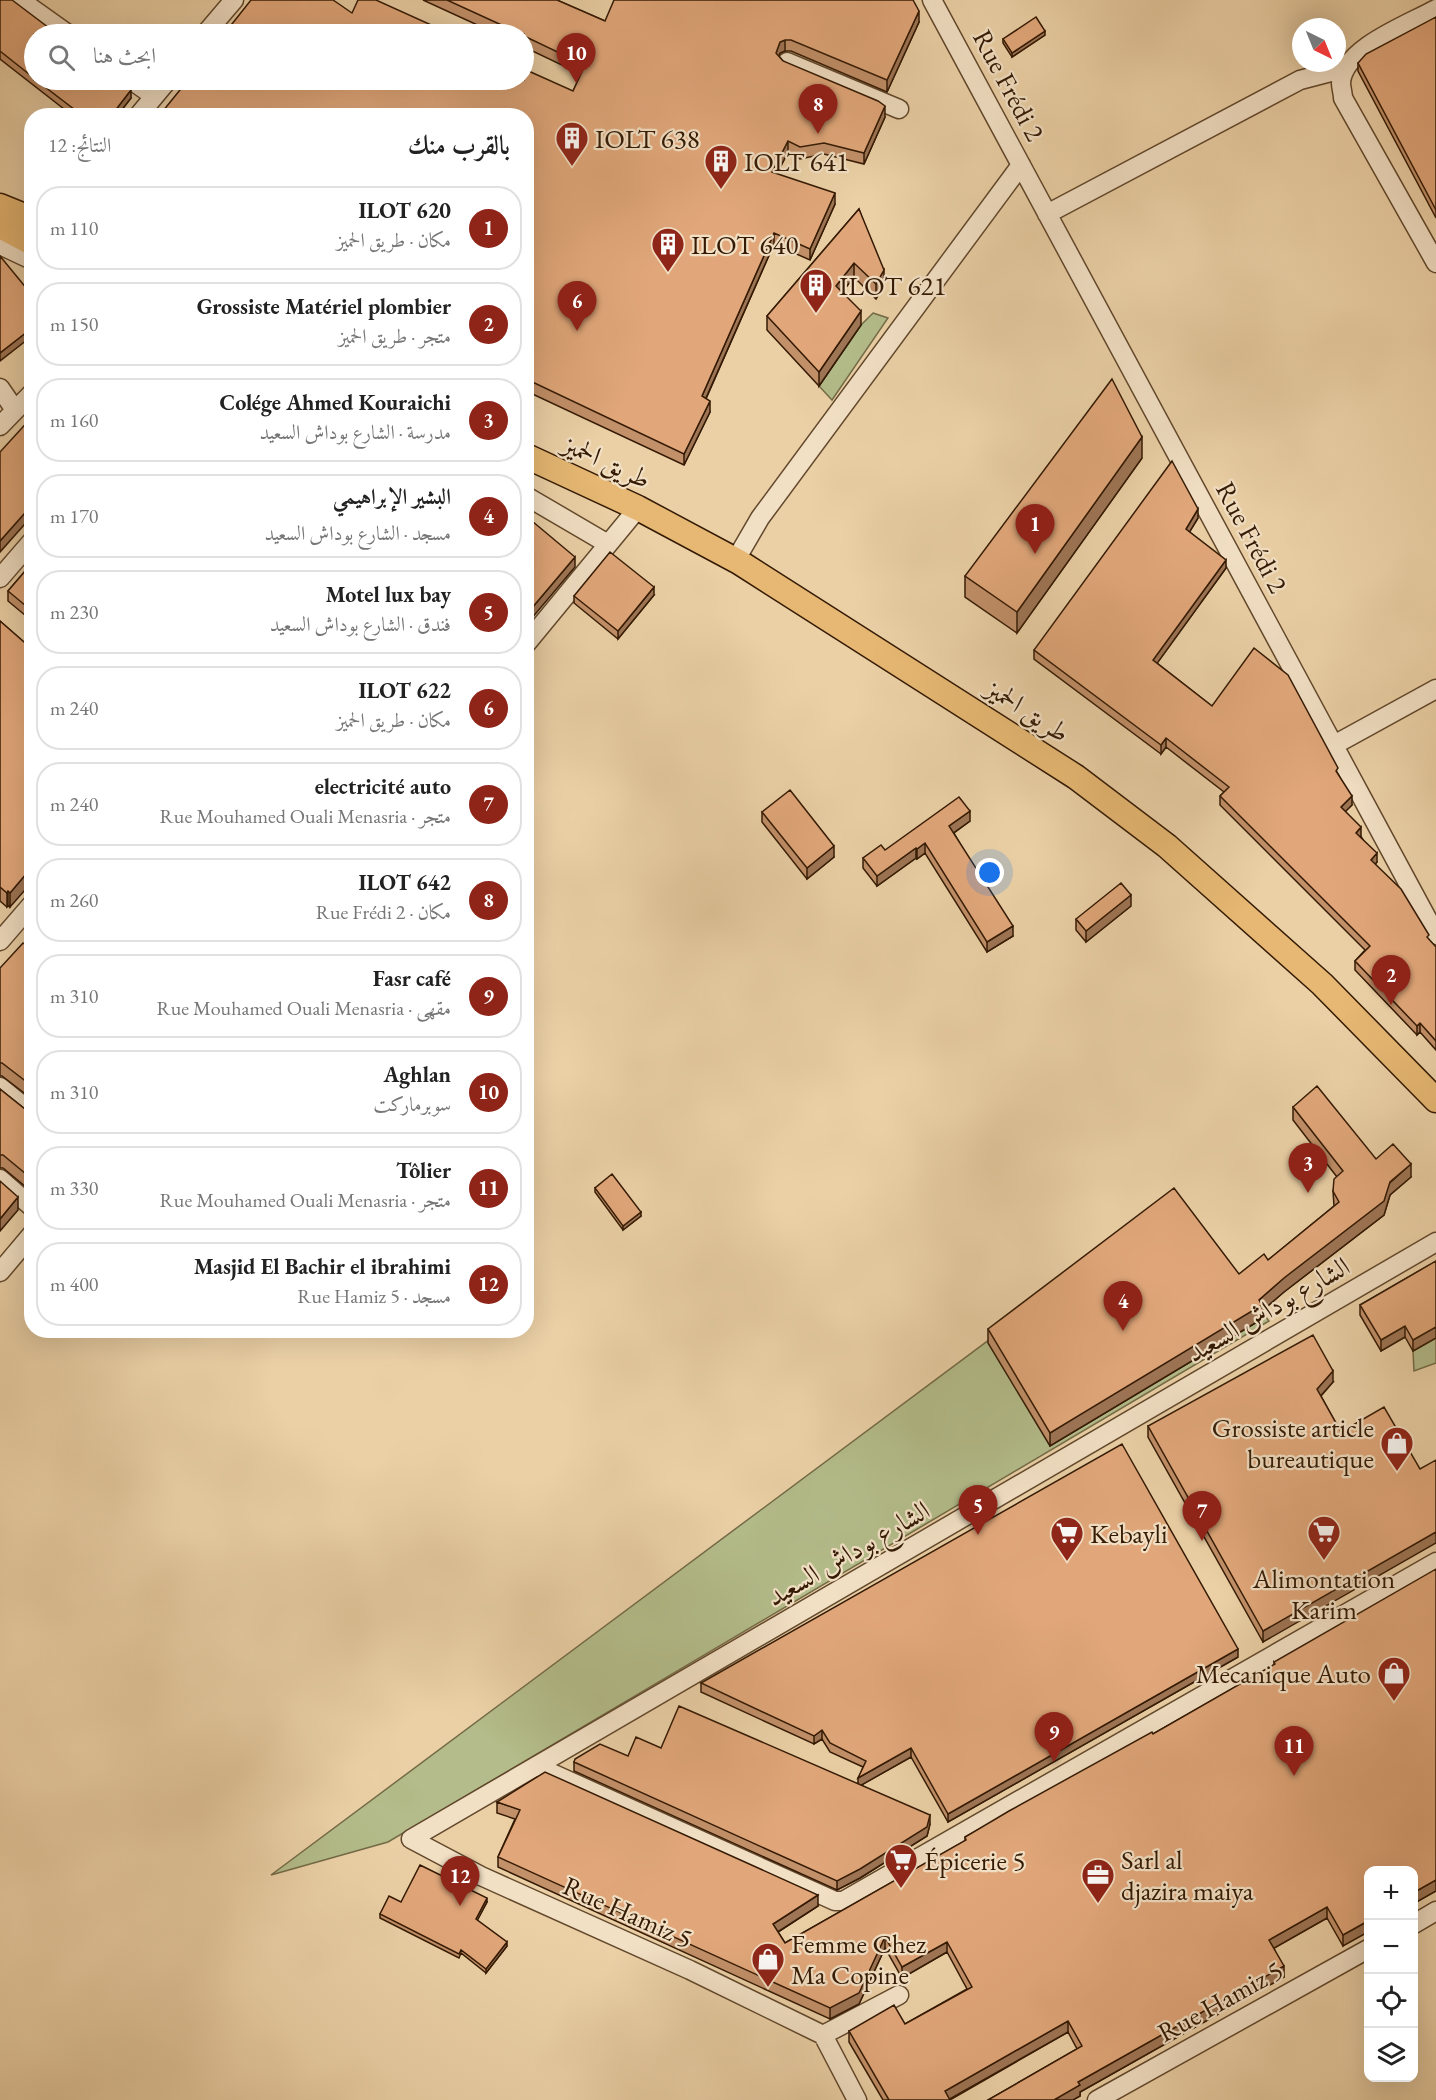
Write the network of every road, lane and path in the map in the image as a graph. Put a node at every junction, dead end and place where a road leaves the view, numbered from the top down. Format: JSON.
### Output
{"nodes":[{"id":1,"x":20,"y":0,"type":"edge"},
{"id":2,"x":932,"y":0,"type":"edge"},
{"id":3,"x":227,"y":2,"type":"edge"},
{"id":4,"x":1436,"y":9,"type":"edge"},
{"id":5,"x":54,"y":24,"type":"edge"},
{"id":6,"x":213,"y":24,"type":"edge"},
{"id":7,"x":787,"y":62,"type":"edge"},
{"id":8,"x":1346,"y":68,"type":"edge"},
{"id":9,"x":1331,"y":72,"type":"edge"},
{"id":10,"x":1345,"y":72,"type":"edge"},
{"id":11,"x":145,"y":90,"type":"edge"},
{"id":12,"x":159,"y":90,"type":"edge"},
{"id":13,"x":154,"y":96,"type":"junction"},
{"id":14,"x":144,"y":108,"type":"edge"},
{"id":15,"x":899,"y":109,"type":"dead end"},
{"id":16,"x":1021,"y":165,"type":"junction"},
{"id":17,"x":0,"y":206,"type":"edge"},
{"id":18,"x":1047,"y":214,"type":"junction"},
{"id":19,"x":0,"y":226,"type":"edge"},
{"id":20,"x":24,"y":233,"type":"edge"},
{"id":21,"x":24,"y":238,"type":"edge"},
{"id":22,"x":24,"y":242,"type":"edge"},
{"id":23,"x":0,"y":245,"type":"edge"},
{"id":24,"x":1436,"y":263,"type":"edge"},
{"id":25,"x":0,"y":388,"type":"edge"},
{"id":26,"x":24,"y":401,"type":"edge"},
{"id":27,"x":15,"y":410,"type":"junction"},
{"id":28,"x":0,"y":426,"type":"edge"},
{"id":29,"x":534,"y":446,"type":"edge"},
{"id":30,"x":534,"y":460,"type":"edge"},
{"id":31,"x":534,"y":501,"type":"edge"},
{"id":32,"x":638,"y":508,"type":"junction"},
{"id":33,"x":608,"y":544,"type":"junction"},
{"id":34,"x":741,"y":549,"type":"junction"},
{"id":35,"x":24,"y":550,"type":"edge"},
{"id":36,"x":0,"y":578,"type":"edge"},
{"id":37,"x":534,"y":634,"type":"edge"},
{"id":38,"x":1436,"y":689,"type":"edge"},
{"id":39,"x":1334,"y":745,"type":"junction"},
{"id":40,"x":24,"y":913,"type":"edge"},
{"id":41,"x":1436,"y":935,"type":"edge"},
{"id":42,"x":0,"y":941,"type":"edge"},
{"id":43,"x":1436,"y":1081,"type":"edge"},
{"id":44,"x":0,"y":1087,"type":"edge"},
{"id":45,"x":1436,"y":1100,"type":"edge"},
{"id":46,"x":24,"y":1106,"type":"edge"},
{"id":47,"x":0,"y":1179,"type":"edge"},
{"id":48,"x":24,"y":1200,"type":"edge"},
{"id":49,"x":1436,"y":1242,"type":"edge"},
{"id":50,"x":24,"y":1244,"type":"edge"},
{"id":51,"x":0,"y":1272,"type":"edge"},
{"id":52,"x":1436,"y":1562,"type":"edge"},
{"id":53,"x":536,"y":1766,"type":"junction"},
{"id":54,"x":411,"y":1839,"type":"joint"},
{"id":55,"x":1436,"y":1911,"type":"edge"},
{"id":56,"x":1418,"y":1921,"type":"edge"},
{"id":57,"x":1364,"y":1951,"type":"edge"},
{"id":58,"x":899,"y":1995,"type":"dead end"},
{"id":59,"x":823,"y":2035,"type":"junction"},
{"id":60,"x":857,"y":2100,"type":"edge"},
{"id":61,"x":1097,"y":2100,"type":"edge"}],
"edges":[{"from":1,"to":5,"type":"street"},
{"from":2,"to":16,"type":"street","name":"Rue Frédi 2"},
{"from":3,"to":6,"type":"street"},
{"from":4,"to":8,"type":"street"},
{"from":7,"to":15,"type":"street"},
{"from":9,"to":18,"type":"street"},
{"from":10,"to":24,"type":"street"},
{"from":11,"to":13,"type":"street"},
{"from":12,"to":13,"type":"street"},
{"from":13,"to":14,"type":"street"},
{"from":16,"to":18,"type":"street","name":"Rue Frédi 2"},
{"from":16,"to":34,"type":"street","name":"Rue Frédi 2"},
{"from":17,"to":20,"type":"main road"},
{"from":18,"to":39,"type":"street","name":"Rue Frédi 2"},
{"from":19,"to":21,"type":"main road"},
{"from":22,"to":23,"type":"street"},
{"from":25,"to":27,"type":"street"},
{"from":26,"to":27,"type":"street"},
{"from":27,"to":28,"type":"street"},
{"from":29,"to":34,"type":"main road","name":"طريق الحميز"},
{"from":30,"to":32,"type":"main road","name":"طريق الحميز"},
{"from":31,"to":33,"type":"street"},
{"from":32,"to":33,"type":"street"},
{"from":32,"to":45,"type":"main road","name":"طريق الحميز"},
{"from":33,"to":37,"type":"street"},
{"from":34,"to":43,"type":"main road","name":"طريق الحميز"},
{"from":35,"to":36,"type":"street"},
{"from":38,"to":39,"type":"street"},
{"from":39,"to":41,"type":"street","name":"Rue Frédi 2"},
{"from":40,"to":42,"type":"street"},
{"from":44,"to":46,"type":"street"},
{"from":47,"to":48,"type":"street"},
{"from":49,"to":53,"type":"street","name":"الشارع بوداش السعيد"},
{"from":50,"to":51,"type":"street"},
{"from":52,"to":53,"type":"street"},
{"from":53,"to":54,"type":"street","name":"الشارع بوداش السعيد"},
{"from":54,"to":59,"type":"street","name":"Rue Hamiz 5"},
{"from":55,"to":56,"type":"street"},
{"from":57,"to":61,"type":"street","name":"Rue Hamiz 5"},
{"from":58,"to":59,"type":"street"},
{"from":59,"to":60,"type":"street"}]}
